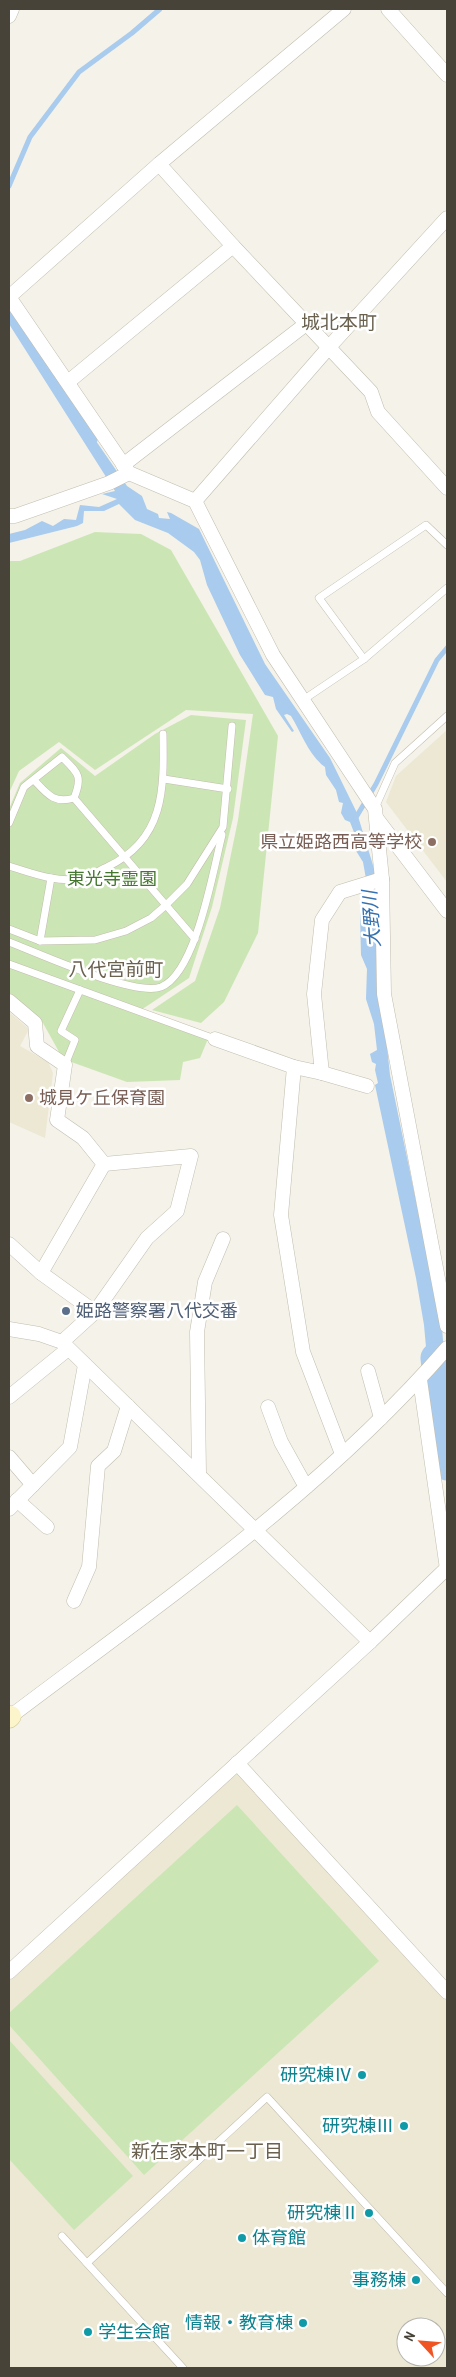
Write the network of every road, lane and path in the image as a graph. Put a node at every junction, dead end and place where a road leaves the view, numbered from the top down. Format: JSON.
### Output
{"nodes":[{"id":1,"x":12,"y":9,"type":"edge"},
{"id":2,"x":344,"y":9,"type":"edge"},
{"id":3,"x":388,"y":9,"type":"edge"},
{"id":4,"x":9,"y":16,"type":"edge"},
{"id":5,"x":447,"y":75,"type":"edge"},
{"id":6,"x":160,"y":164,"type":"junction"},
{"id":7,"x":447,"y":218,"type":"edge"},
{"id":8,"x":233,"y":246,"type":"junction"},
{"id":9,"x":9,"y":297,"type":"edge"},
{"id":10,"x":306,"y":324,"type":"junction"},
{"id":11,"x":330,"y":346,"type":"junction"},
{"id":12,"x":68,"y":382,"type":"junction"},
{"id":13,"x":125,"y":471,"type":"junction"},
{"id":14,"x":447,"y":488,"type":"edge"},
{"id":15,"x":195,"y":501,"type":"junction"},
{"id":16,"x":9,"y":516,"type":"edge"},
{"id":17,"x":447,"y":545,"type":"edge"},
{"id":18,"x":447,"y":588,"type":"edge"},
{"id":19,"x":364,"y":659,"type":"junction"},
{"id":20,"x":303,"y":700,"type":"junction"},
{"id":21,"x":447,"y":716,"type":"edge"},
{"id":22,"x":232,"y":726,"type":"dead end"},
{"id":23,"x":163,"y":734,"type":"dead end"},
{"id":24,"x":164,"y":779,"type":"junction"},
{"id":25,"x":34,"y":780,"type":"junction"},
{"id":26,"x":228,"y":789,"type":"junction"},
{"id":27,"x":74,"y":798,"type":"junction"},
{"id":28,"x":376,"y":813,"type":"junction"},
{"id":29,"x":9,"y":823,"type":"edge"},
{"id":30,"x":224,"y":828,"type":"junction"},
{"id":31,"x":125,"y":859,"type":"junction"},
{"id":32,"x":9,"y":866,"type":"edge"},
{"id":33,"x":51,"y":878,"type":"junction"},
{"id":34,"x":382,"y":879,"type":"junction"},
{"id":35,"x":165,"y":906,"type":"junction"},
{"id":36,"x":447,"y":911,"type":"edge"},
{"id":37,"x":9,"y":929,"type":"edge"},
{"id":38,"x":194,"y":939,"type":"junction"},
{"id":39,"x":40,"y":941,"type":"junction"},
{"id":40,"x":9,"y":942,"type":"edge"},
{"id":41,"x":9,"y":964,"type":"edge"},
{"id":42,"x":80,"y":990,"type":"junction"},
{"id":43,"x":9,"y":1001,"type":"edge"},
{"id":44,"x":215,"y":1039,"type":"joint"},
{"id":45,"x":65,"y":1065,"type":"junction"},
{"id":46,"x":294,"y":1066,"type":"junction"},
{"id":47,"x":322,"y":1073,"type":"junction"},
{"id":48,"x":366,"y":1086,"type":"dead end"},
{"id":49,"x":104,"y":1164,"type":"junction"},
{"id":50,"x":223,"y":1239,"type":"dead end"},
{"id":51,"x":9,"y":1244,"type":"edge"},
{"id":52,"x":41,"y":1273,"type":"junction"},
{"id":53,"x":95,"y":1312,"type":"junction"},
{"id":54,"x":447,"y":1326,"type":"edge"},
{"id":55,"x":9,"y":1329,"type":"edge"},
{"id":56,"x":65,"y":1345,"type":"junction"},
{"id":57,"x":447,"y":1348,"type":"edge"},
{"id":58,"x":85,"y":1365,"type":"junction"},
{"id":59,"x":368,"y":1371,"type":"dead end"},
{"id":60,"x":423,"y":1377,"type":"junction"},
{"id":61,"x":9,"y":1396,"type":"edge"},
{"id":62,"x":128,"y":1406,"type":"junction"},
{"id":63,"x":268,"y":1407,"type":"dead end"},
{"id":64,"x":381,"y":1418,"type":"junction"},
{"id":65,"x":342,"y":1454,"type":"junction"},
{"id":66,"x":9,"y":1457,"type":"edge"},
{"id":67,"x":199,"y":1474,"type":"junction"},
{"id":68,"x":33,"y":1485,"type":"junction"},
{"id":69,"x":306,"y":1487,"type":"junction"},
{"id":70,"x":13,"y":1505,"type":"edge"},
{"id":71,"x":47,"y":1528,"type":"dead end"},
{"id":72,"x":257,"y":1530,"type":"junction"},
{"id":73,"x":447,"y":1568,"type":"edge"},
{"id":74,"x":74,"y":1601,"type":"dead end"},
{"id":75,"x":370,"y":1642,"type":"junction"},
{"id":76,"x":10,"y":1716,"type":"edge"},
{"id":77,"x":237,"y":1763,"type":"junction"},
{"id":78,"x":9,"y":1972,"type":"edge"},
{"id":79,"x":447,"y":1992,"type":"edge"},
{"id":80,"x":62,"y":2236,"type":"dead end"},
{"id":81,"x":87,"y":2263,"type":"junction"},
{"id":82,"x":447,"y":2293,"type":"edge"},
{"id":83,"x":183,"y":2368,"type":"edge"}],
"edges":[{"from":1,"to":4,"type":"street"},
{"from":2,"to":6,"type":"street"},
{"from":3,"to":5,"type":"street"},
{"from":6,"to":8,"type":"street"},
{"from":6,"to":9,"type":"street"},
{"from":7,"to":11,"type":"street"},
{"from":8,"to":10,"type":"street"},
{"from":8,"to":12,"type":"street"},
{"from":9,"to":12,"type":"street"},
{"from":10,"to":11,"type":"street"},
{"from":10,"to":13,"type":"street"},
{"from":11,"to":14,"type":"street"},
{"from":11,"to":15,"type":"street"},
{"from":12,"to":13,"type":"street"},
{"from":13,"to":15,"type":"street"},
{"from":13,"to":16,"type":"street"},
{"from":15,"to":20,"type":"street"},
{"from":17,"to":19,"type":"lane"},
{"from":18,"to":19,"type":"lane"},
{"from":19,"to":20,"type":"lane"},
{"from":20,"to":28,"type":"street"},
{"from":21,"to":28,"type":"lane"},
{"from":22,"to":26,"type":"lane"},
{"from":23,"to":24,"type":"lane"},
{"from":24,"to":26,"type":"lane"},
{"from":24,"to":31,"type":"lane"},
{"from":25,"to":27,"type":"lane"},
{"from":25,"to":27,"type":"lane"},
{"from":25,"to":29,"type":"lane"},
{"from":26,"to":30,"type":"lane"},
{"from":27,"to":31,"type":"lane"},
{"from":28,"to":34,"type":"street"},
{"from":28,"to":36,"type":"street"},
{"from":30,"to":35,"type":"lane"},
{"from":30,"to":38,"type":"lane"},
{"from":31,"to":33,"type":"lane"},
{"from":31,"to":35,"type":"lane"},
{"from":32,"to":33,"type":"lane"},
{"from":33,"to":39,"type":"lane"},
{"from":34,"to":47,"type":"street"},
{"from":34,"to":54,"type":"street"},
{"from":35,"to":38,"type":"lane"},
{"from":35,"to":39,"type":"lane"},
{"from":37,"to":39,"type":"lane"},
{"from":38,"to":40,"type":"lane"},
{"from":41,"to":42,"type":"lane"},
{"from":42,"to":44,"type":"lane"},
{"from":42,"to":45,"type":"lane"},
{"from":43,"to":45,"type":"street"},
{"from":44,"to":46,"type":"street"},
{"from":45,"to":49,"type":"street"},
{"from":46,"to":47,"type":"street"},
{"from":46,"to":65,"type":"street"},
{"from":47,"to":48,"type":"street"},
{"from":49,"to":52,"type":"street"},
{"from":49,"to":53,"type":"street"},
{"from":50,"to":67,"type":"street"},
{"from":51,"to":52,"type":"street"},
{"from":52,"to":53,"type":"street"},
{"from":53,"to":56,"type":"street"},
{"from":55,"to":56,"type":"street"},
{"from":56,"to":58,"type":"street"},
{"from":56,"to":61,"type":"street"},
{"from":57,"to":60,"type":"street"},
{"from":58,"to":62,"type":"street"},
{"from":58,"to":68,"type":"street"},
{"from":59,"to":64,"type":"street"},
{"from":60,"to":64,"type":"street"},
{"from":60,"to":73,"type":"street"},
{"from":62,"to":67,"type":"street"},
{"from":62,"to":74,"type":"street"},
{"from":63,"to":69,"type":"street"},
{"from":64,"to":65,"type":"street"},
{"from":65,"to":69,"type":"street"},
{"from":66,"to":68,"type":"street"},
{"from":67,"to":72,"type":"street"},
{"from":68,"to":70,"type":"street"},
{"from":69,"to":72,"type":"street"},
{"from":70,"to":71,"type":"street"},
{"from":72,"to":75,"type":"street"},
{"from":72,"to":76,"type":"street"},
{"from":73,"to":75,"type":"street"},
{"from":75,"to":77,"type":"street"},
{"from":77,"to":78,"type":"street"},
{"from":77,"to":79,"type":"street"},
{"from":80,"to":81,"type":"lane"},
{"from":81,"to":82,"type":"lane"},
{"from":81,"to":83,"type":"lane"}]}
